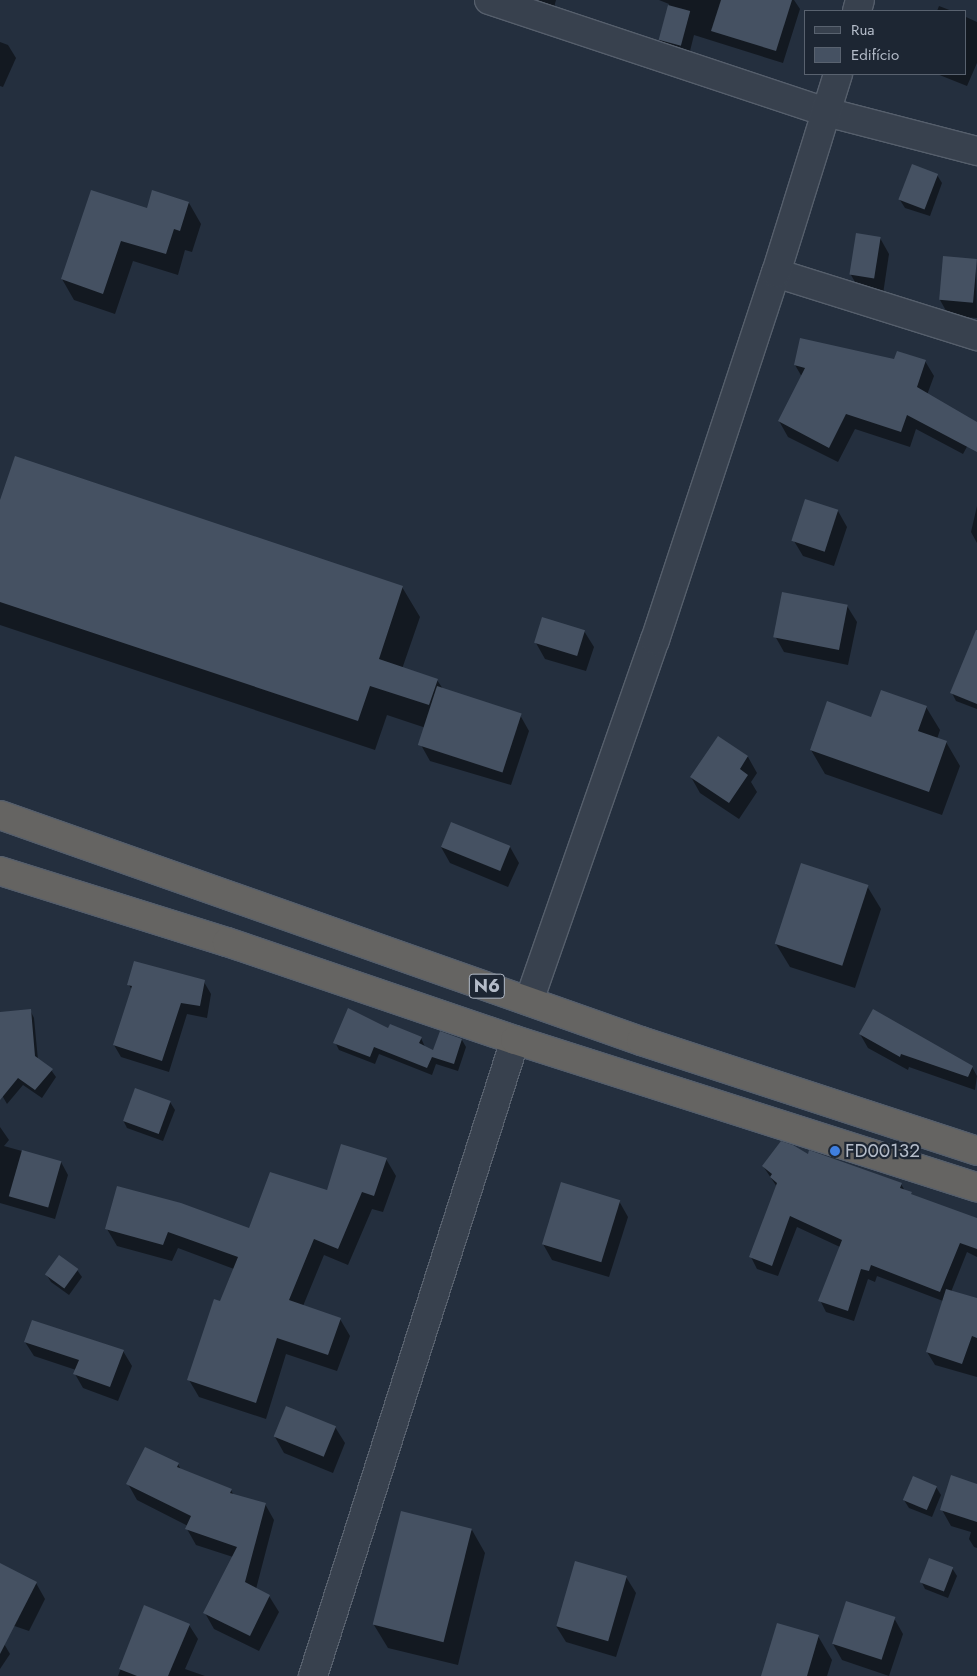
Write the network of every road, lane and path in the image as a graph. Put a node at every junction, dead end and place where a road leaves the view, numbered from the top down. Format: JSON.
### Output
{"nodes":[{"id":1,"x":489,"y":0,"type":"edge"},
{"id":2,"x":838,"y":75,"type":"edge"},
{"id":3,"x":826,"y":112,"type":"junction"},
{"id":4,"x":977,"y":151,"type":"edge"},
{"id":5,"x":776,"y":273,"type":"junction"},
{"id":6,"x":977,"y":336,"type":"edge"},
{"id":7,"x":0,"y":815,"type":"edge"},
{"id":8,"x":0,"y":871,"type":"edge"},
{"id":9,"x":529,"y":1001,"type":"junction"},
{"id":10,"x":515,"y":1040,"type":"junction"},
{"id":11,"x":977,"y":1151,"type":"edge"},
{"id":12,"x":977,"y":1187,"type":"edge"},
{"id":13,"x":313,"y":1676,"type":"edge"}],
"edges":[{"from":1,"to":3,"type":"street"},
{"from":2,"to":3,"type":"street"},
{"from":3,"to":4,"type":"street"},
{"from":3,"to":5,"type":"street"},
{"from":5,"to":6,"type":"street"},
{"from":5,"to":9,"type":"street"},
{"from":7,"to":9,"type":"highway","number":"N6"},
{"from":8,"to":10,"type":"highway","number":"N6"},
{"from":9,"to":11,"type":"highway","number":"N6"},
{"from":10,"to":12,"type":"highway","number":"N6"},
{"from":10,"to":13,"type":"street"}]}
